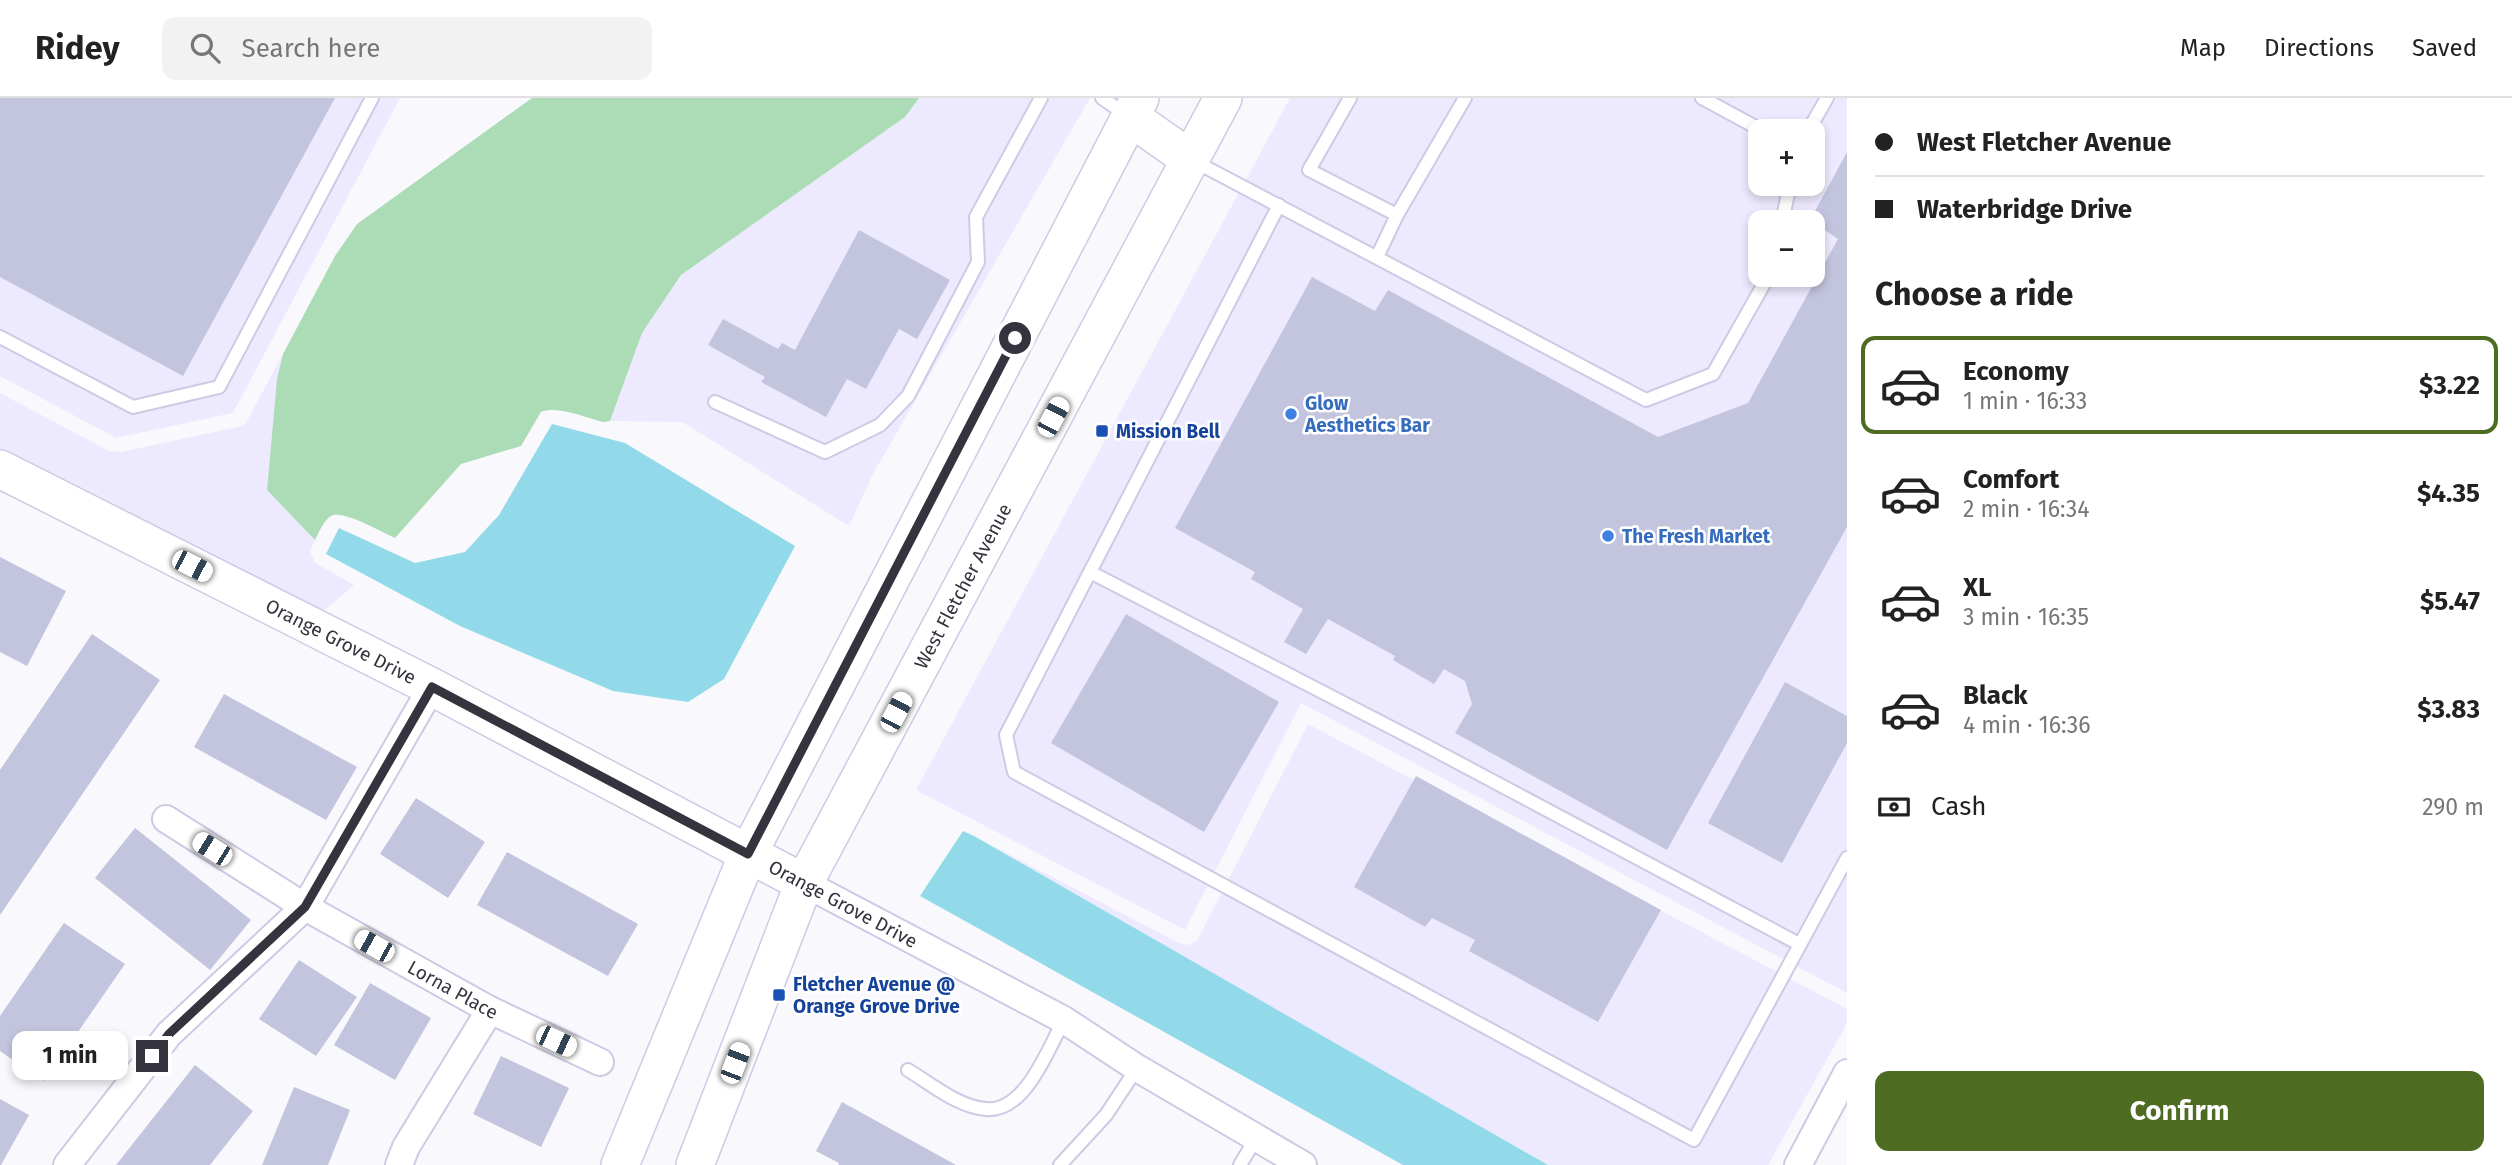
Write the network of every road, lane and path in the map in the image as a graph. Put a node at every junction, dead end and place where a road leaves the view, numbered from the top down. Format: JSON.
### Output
{"nodes":[{"id":1,"x":372,"y":98,"type":"edge"},
{"id":2,"x":1041,"y":98,"type":"edge"},
{"id":3,"x":1223,"y":98,"type":"edge"},
{"id":4,"x":1350,"y":98,"type":"edge"},
{"id":5,"x":1465,"y":98,"type":"edge"},
{"id":6,"x":1702,"y":98,"type":"edge"},
{"id":7,"x":1827,"y":98,"type":"edge"},
{"id":8,"x":1124,"y":104,"type":"edge"},
{"id":9,"x":1815,"y":119,"type":"edge"},
{"id":10,"x":1748,"y":123,"type":"edge"},
{"id":11,"x":1190,"y":159,"type":"junction"},
{"id":12,"x":1279,"y":205,"type":"junction"},
{"id":13,"x":1396,"y":215,"type":"junction"},
{"id":14,"x":1377,"y":257,"type":"junction"},
{"id":15,"x":1762,"y":287,"type":"edge"},
{"id":16,"x":0,"y":337,"type":"edge"},
{"id":17,"x":715,"y":401,"type":"dead end"},
{"id":18,"x":0,"y":469,"type":"edge"},
{"id":19,"x":1090,"y":572,"type":"junction"},
{"id":20,"x":432,"y":687,"type":"junction"},
{"id":21,"x":166,"y":820,"type":"dead end"},
{"id":22,"x":748,"y":854,"type":"junction"},
{"id":23,"x":1847,"y":858,"type":"edge"},
{"id":24,"x":804,"y":884,"type":"junction"},
{"id":25,"x":305,"y":907,"type":"junction"},
{"id":26,"x":1799,"y":944,"type":"junction"},
{"id":27,"x":490,"y":1010,"type":"junction"},
{"id":28,"x":1064,"y":1020,"type":"junction"},
{"id":29,"x":600,"y":1062,"type":"dead end"},
{"id":30,"x":1137,"y":1068,"type":"junction"},
{"id":31,"x":908,"y":1070,"type":"dead end"},
{"id":32,"x":1847,"y":1073,"type":"edge"},
{"id":33,"x":1256,"y":1138,"type":"junction"},
{"id":34,"x":67,"y":1165,"type":"edge"},
{"id":35,"x":399,"y":1165,"type":"edge"},
{"id":36,"x":620,"y":1165,"type":"edge"},
{"id":37,"x":695,"y":1165,"type":"edge"},
{"id":38,"x":1060,"y":1165,"type":"edge"},
{"id":39,"x":1240,"y":1165,"type":"edge"},
{"id":40,"x":1303,"y":1165,"type":"edge"},
{"id":41,"x":1798,"y":1165,"type":"edge"}],
"edges":[{"from":1,"to":16,"type":"lane"},
{"from":2,"to":17,"type":"lane"},
{"from":3,"to":11,"type":"main road","name":"West Fletcher Avenue"},
{"from":4,"to":13,"type":"lane"},
{"from":5,"to":13,"type":"lane"},
{"from":6,"to":10,"type":"lane"},
{"from":7,"to":9,"type":"lane"},
{"from":8,"to":11,"type":"main road"},
{"from":8,"to":22,"type":"main road"},
{"from":11,"to":12,"type":"lane"},
{"from":11,"to":24,"type":"main road","name":"West Fletcher Avenue"},
{"from":12,"to":14,"type":"lane"},
{"from":12,"to":19,"type":"lane"},
{"from":13,"to":14,"type":"lane"},
{"from":14,"to":15,"type":"lane"},
{"from":18,"to":20,"type":"main road","name":"Orange Grove Drive"},
{"from":19,"to":26,"type":"lane"},
{"from":19,"to":26,"type":"lane"},
{"from":20,"to":22,"type":"main road","name":"Orange Grove Drive"},
{"from":20,"to":25,"type":"street"},
{"from":21,"to":25,"type":"street","name":"Lorna Place"},
{"from":22,"to":24,"type":"main road","name":"Orange Grove Drive"},
{"from":22,"to":36,"type":"main road"},
{"from":23,"to":26,"type":"lane"},
{"from":24,"to":28,"type":"street","name":"Orange Grove Drive"},
{"from":24,"to":37,"type":"main road","name":"West Fletcher Avenue"},
{"from":25,"to":27,"type":"street","name":"Lorna Place"},
{"from":25,"to":34,"type":"street"},
{"from":27,"to":29,"type":"street","name":"Lorna Place"},
{"from":27,"to":35,"type":"street"},
{"from":28,"to":30,"type":"street","name":"Orange Grove Drive"},
{"from":28,"to":31,"type":"lane"},
{"from":30,"to":33,"type":"street","name":"Orange Grove Drive"},
{"from":30,"to":38,"type":"lane"},
{"from":32,"to":41,"type":"street"},
{"from":33,"to":39,"type":"lane"},
{"from":33,"to":40,"type":"street","name":"Orange Grove Drive"}]}
